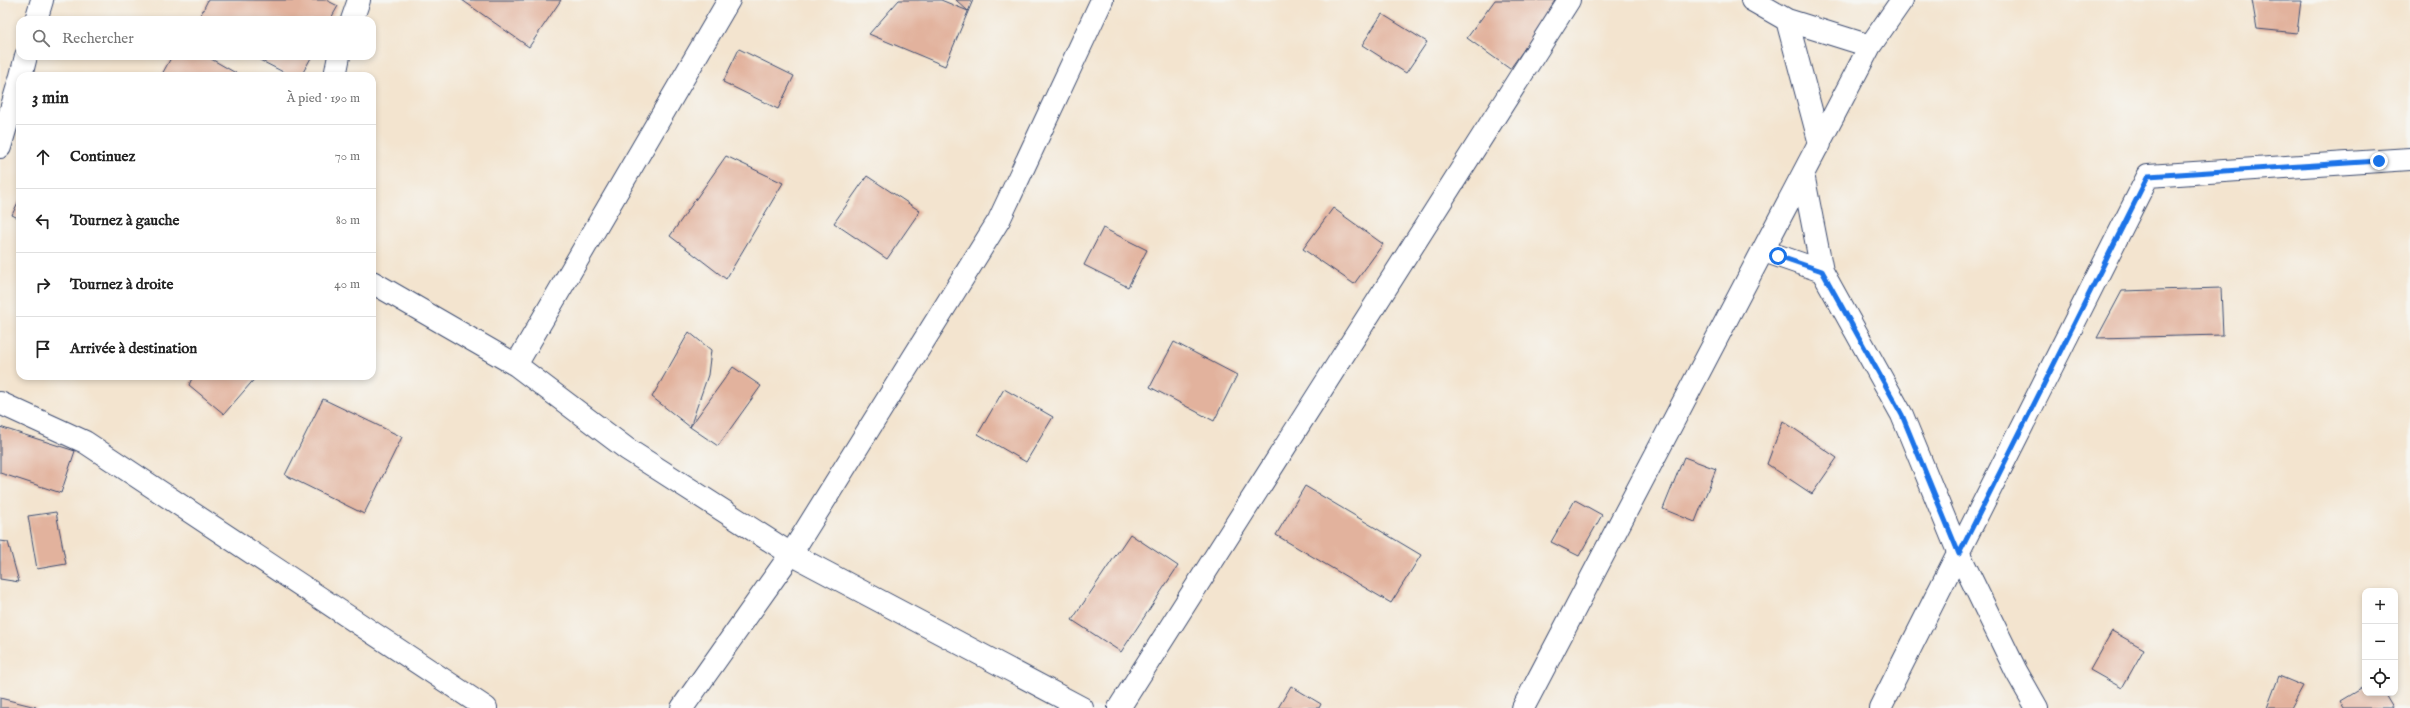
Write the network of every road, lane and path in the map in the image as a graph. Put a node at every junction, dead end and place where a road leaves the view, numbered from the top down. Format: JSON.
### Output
{"nodes":[{"id":1,"x":42,"y":0,"type":"edge"},
{"id":2,"x":359,"y":0,"type":"edge"},
{"id":3,"x":729,"y":0,"type":"edge"},
{"id":4,"x":1102,"y":0,"type":"edge"},
{"id":5,"x":1569,"y":0,"type":"edge"},
{"id":6,"x":1752,"y":0,"type":"edge"},
{"id":7,"x":1902,"y":0,"type":"edge"},
{"id":8,"x":37,"y":16,"type":"edge"},
{"id":9,"x":353,"y":16,"type":"edge"},
{"id":10,"x":1787,"y":20,"type":"junction"},
{"id":11,"x":1870,"y":46,"type":"junction"},
{"id":12,"x":25,"y":60,"type":"edge"},
{"id":13,"x":338,"y":60,"type":"edge"},
{"id":14,"x":20,"y":72,"type":"edge"},
{"id":15,"x":336,"y":72,"type":"edge"},
{"id":16,"x":16,"y":84,"type":"edge"},
{"id":17,"x":1820,"y":144,"type":"junction"},
{"id":18,"x":0,"y":147,"type":"edge"},
{"id":19,"x":2410,"y":159,"type":"edge"},
{"id":20,"x":1803,"y":174,"type":"junction"},
{"id":21,"x":1764,"y":251,"type":"junction"},
{"id":22,"x":1822,"y":271,"type":"junction"},
{"id":23,"x":376,"y":284,"type":"edge"},
{"id":24,"x":516,"y":365,"type":"junction"},
{"id":25,"x":0,"y":403,"type":"edge"},
{"id":26,"x":791,"y":554,"type":"junction"},
{"id":27,"x":1959,"y":554,"type":"junction"},
{"id":28,"x":486,"y":708,"type":"edge"},
{"id":29,"x":682,"y":708,"type":"edge"},
{"id":30,"x":1082,"y":708,"type":"edge"},
{"id":31,"x":1119,"y":708,"type":"edge"},
{"id":32,"x":1523,"y":708,"type":"edge"},
{"id":33,"x":1880,"y":708,"type":"edge"},
{"id":34,"x":2037,"y":708,"type":"edge"}],
"edges":[{"from":1,"to":8,"type":"street"},
{"from":2,"to":9,"type":"street"},
{"from":3,"to":24,"type":"street"},
{"from":4,"to":26,"type":"street"},
{"from":5,"to":31,"type":"street"},
{"from":6,"to":10,"type":"street"},
{"from":7,"to":11,"type":"street"},
{"from":10,"to":11,"type":"street"},
{"from":10,"to":17,"type":"street"},
{"from":11,"to":17,"type":"street"},
{"from":12,"to":14,"type":"street"},
{"from":13,"to":15,"type":"street"},
{"from":16,"to":18,"type":"street"},
{"from":17,"to":20,"type":"street"},
{"from":19,"to":27,"type":"street"},
{"from":20,"to":21,"type":"street"},
{"from":20,"to":22,"type":"street"},
{"from":21,"to":22,"type":"street"},
{"from":21,"to":32,"type":"street"},
{"from":22,"to":27,"type":"street"},
{"from":23,"to":24,"type":"street"},
{"from":24,"to":26,"type":"street"},
{"from":25,"to":28,"type":"street"},
{"from":26,"to":29,"type":"street"},
{"from":26,"to":30,"type":"street"},
{"from":27,"to":33,"type":"street"},
{"from":27,"to":34,"type":"street"}]}
